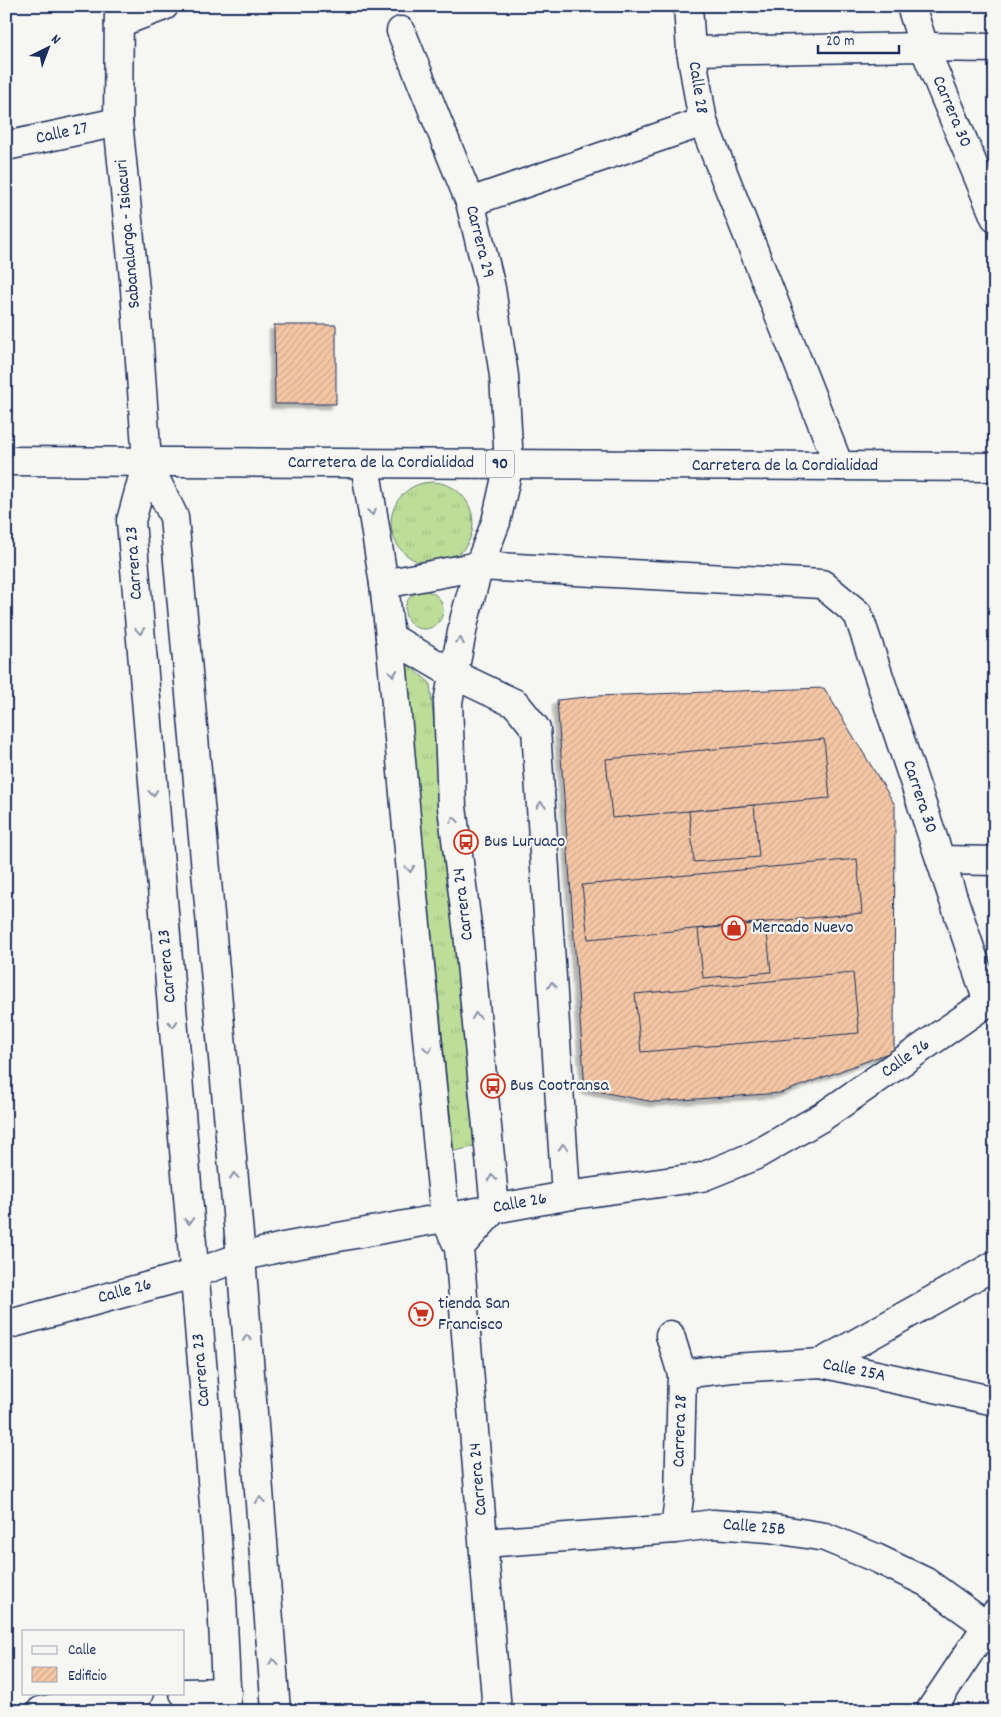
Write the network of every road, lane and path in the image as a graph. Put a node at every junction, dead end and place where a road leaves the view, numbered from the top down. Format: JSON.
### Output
{"nodes":[{"id":1,"x":164,"y":6,"type":"edge"},
{"id":2,"x":688,"y":6,"type":"edge"},
{"id":3,"x":911,"y":6,"type":"edge"},
{"id":4,"x":119,"y":15,"type":"edge"},
{"id":5,"x":401,"y":31,"type":"dead end"},
{"id":6,"x":924,"y":47,"type":"junction"},
{"id":7,"x":995,"y":48,"type":"edge"},
{"id":8,"x":691,"y":51,"type":"junction"},
{"id":9,"x":118,"y":122,"type":"junction"},
{"id":10,"x":703,"y":122,"type":"junction"},
{"id":11,"x":6,"y":146,"type":"edge"},
{"id":12,"x":470,"y":202,"type":"junction"},
{"id":13,"x":995,"y":217,"type":"edge"},
{"id":14,"x":6,"y":461,"type":"edge"},
{"id":15,"x":147,"y":462,"type":"junction"},
{"id":16,"x":364,"y":464,"type":"junction"},
{"id":17,"x":509,"y":464,"type":"junction"},
{"id":18,"x":839,"y":466,"type":"junction"},
{"id":19,"x":995,"y":467,"type":"edge"},
{"id":20,"x":479,"y":566,"type":"junction"},
{"id":21,"x":384,"y":584,"type":"junction"},
{"id":22,"x":390,"y":637,"type":"junction"},
{"id":23,"x":454,"y":674,"type":"junction"},
{"id":24,"x":941,"y":860,"type":"junction"},
{"id":25,"x":995,"y":860,"type":"edge"},
{"id":26,"x":991,"y":1000,"type":"edge"},
{"id":27,"x":566,"y":1196,"type":"junction"},
{"id":28,"x":495,"y":1208,"type":"junction"},
{"id":29,"x":446,"y":1218,"type":"junction"},
{"id":30,"x":459,"y":1248,"type":"junction"},
{"id":31,"x":241,"y":1257,"type":"junction"},
{"id":32,"x":995,"y":1265,"type":"edge"},
{"id":33,"x":193,"y":1274,"type":"junction"},
{"id":34,"x":6,"y":1325,"type":"edge"},
{"id":35,"x":670,"y":1335,"type":"dead end"},
{"id":36,"x":822,"y":1363,"type":"junction"},
{"id":37,"x":682,"y":1374,"type":"junction"},
{"id":38,"x":995,"y":1401,"type":"edge"},
{"id":39,"x":675,"y":1529,"type":"junction"},
{"id":40,"x":484,"y":1543,"type":"junction"},
{"id":41,"x":992,"y":1627,"type":"edge"},
{"id":42,"x":185,"y":1693,"type":"edge"},
{"id":43,"x":123,"y":1694,"type":"edge"},
{"id":44,"x":227,"y":1701,"type":"edge"},
{"id":45,"x":41,"y":1711,"type":"edge"},
{"id":46,"x":276,"y":1711,"type":"edge"},
{"id":47,"x":496,"y":1711,"type":"edge"},
{"id":48,"x":930,"y":1711,"type":"edge"}],
"edges":[{"from":1,"to":4,"type":"main road"},
{"from":2,"to":8,"type":"main road"},
{"from":3,"to":6,"type":"main road","name":"Carrera 30"},
{"from":4,"to":9,"type":"main road","name":"Sabanalarga - Isiacuri"},
{"from":5,"to":12,"type":"main road","name":"Carrera 29"},
{"from":6,"to":7,"type":"main road","name":"Calle 28"},
{"from":6,"to":8,"type":"main road","name":"Calle 28"},
{"from":6,"to":13,"type":"main road","name":"Carrera 30"},
{"from":8,"to":10,"type":"main road","name":"Calle 28"},
{"from":9,"to":11,"type":"main road","name":"Calle 27"},
{"from":9,"to":15,"type":"main road","name":"Sabanalarga - Isiacuri"},
{"from":10,"to":12,"type":"main road","name":"Calle 28"},
{"from":10,"to":18,"type":"main road"},
{"from":12,"to":17,"type":"main road","name":"Carrera 29"},
{"from":14,"to":15,"type":"main road","name":"Carretera de la Cordialidad","number":"90"},
{"from":15,"to":16,"type":"main road","name":"Carretera de la Cordialidad","number":"90"},
{"from":31,"to":15,"type":"main road","one_way":true},
{"from":15,"to":33,"type":"main road","name":"Carrera 23","one_way":true},
{"from":16,"to":17,"type":"main road","name":"Carretera de la Cordialidad","number":"90"},
{"from":16,"to":21,"type":"main road","name":"Carrera 24","one_way":true},
{"from":17,"to":18,"type":"main road","name":"Carretera de la Cordialidad","number":"90"},
{"from":17,"to":20,"type":"main road","name":"Carrera 24"},
{"from":18,"to":19,"type":"main road","name":"Carretera de la Cordialidad","number":"90"},
{"from":20,"to":21,"type":"main road","name":"Carrera 30"},
{"from":23,"to":20,"type":"main road","name":"Carrera 24","one_way":true},
{"from":20,"to":24,"type":"main road","name":"Carrera 30"},
{"from":21,"to":22,"type":"main road","name":"Carrera 24"},
{"from":22,"to":23,"type":"main road"},
{"from":22,"to":29,"type":"main road","name":"Carrera 24","one_way":true},
{"from":27,"to":23,"type":"main road","one_way":true},
{"from":28,"to":23,"type":"main road","name":"Carrera 24","one_way":true},
{"from":24,"to":25,"type":"main road"},
{"from":24,"to":26,"type":"main road","name":"Carrera 30"},
{"from":26,"to":27,"type":"main road","name":"Calle 26"},
{"from":27,"to":28,"type":"main road","name":"Calle 26"},
{"from":28,"to":29,"type":"main road","name":"Calle 26"},
{"from":28,"to":30,"type":"main road"},
{"from":29,"to":30,"type":"main road","name":"Carrera 24"},
{"from":29,"to":31,"type":"main road","name":"Calle 26"},
{"from":30,"to":40,"type":"main road","name":"Carrera 24"},
{"from":31,"to":33,"type":"main road","name":"Calle 26"},
{"from":46,"to":31,"type":"main road","one_way":true},
{"from":32,"to":36,"type":"main road"},
{"from":33,"to":34,"type":"main road","name":"Calle 26"},
{"from":33,"to":44,"type":"main road","name":"Carrera 23"},
{"from":35,"to":37,"type":"main road","name":"Carrera 28"},
{"from":36,"to":37,"type":"main road","name":"Calle 25A"},
{"from":36,"to":38,"type":"main road","name":"Calle 25A"},
{"from":37,"to":39,"type":"main road","name":"Carrera 28"},
{"from":39,"to":40,"type":"main road","name":"Calle 25B"},
{"from":39,"to":41,"type":"main road","name":"Calle 25B"},
{"from":40,"to":47,"type":"main road","name":"Carrera 24"},
{"from":41,"to":48,"type":"main road"},
{"from":42,"to":44,"type":"main road"},
{"from":43,"to":45,"type":"main road"}]}
